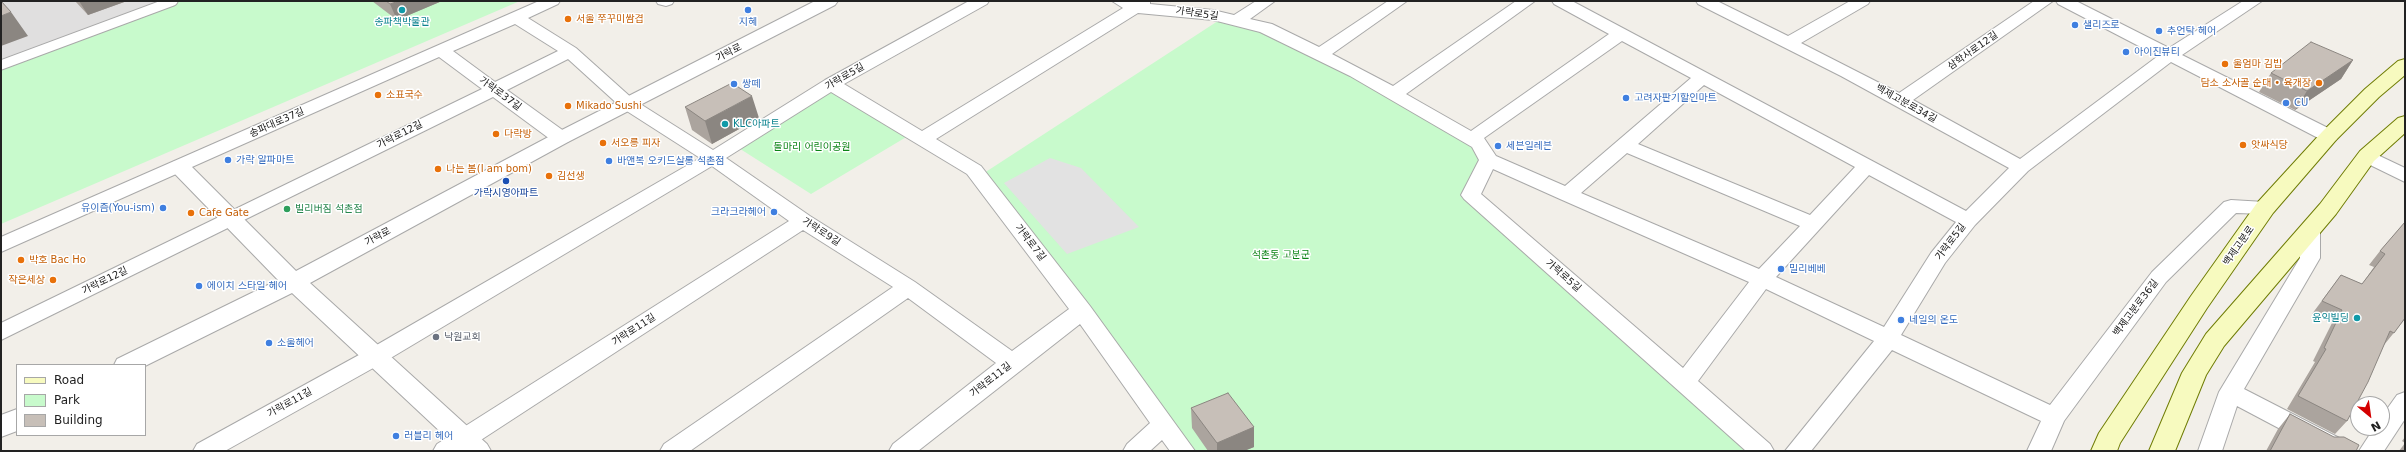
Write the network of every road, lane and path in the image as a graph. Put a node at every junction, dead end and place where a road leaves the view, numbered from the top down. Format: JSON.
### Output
{"nodes":[{"id":1,"x":173,"y":1,"type":"edge"},
{"id":2,"x":552,"y":1,"type":"edge"},
{"id":3,"x":830,"y":1,"type":"edge"},
{"id":4,"x":981,"y":1,"type":"edge"},
{"id":5,"x":1267,"y":1,"type":"edge"},
{"id":6,"x":1399,"y":1,"type":"edge"},
{"id":7,"x":1527,"y":1,"type":"edge"},
{"id":8,"x":1560,"y":1,"type":"edge"},
{"id":9,"x":1704,"y":1,"type":"edge"},
{"id":10,"x":1862,"y":1,"type":"edge"},
{"id":11,"x":2045,"y":1,"type":"edge"},
{"id":12,"x":2064,"y":1,"type":"edge"},
{"id":13,"x":2254,"y":1,"type":"edge"},
{"id":14,"x":1134,"y":3,"type":"edge"},
{"id":15,"x":516,"y":17,"type":"junction"},
{"id":16,"x":1236,"y":21,"type":"junction"},
{"id":17,"x":1622,"y":32,"type":"junction"},
{"id":18,"x":1790,"y":43,"type":"junction"},
{"id":19,"x":440,"y":50,"type":"junction"},
{"id":20,"x":570,"y":52,"type":"junction"},
{"id":21,"x":1320,"y":54,"type":"junction"},
{"id":22,"x":2170,"y":55,"type":"junction"},
{"id":23,"x":1,"y":65,"type":"edge"},
{"id":24,"x":2405,"y":65,"type":"edge"},
{"id":25,"x":1702,"y":78,"type":"junction"},
{"id":26,"x":831,"y":84,"type":"junction"},
{"id":27,"x":493,"y":88,"type":"junction"},
{"id":28,"x":1394,"y":94,"type":"junction"},
{"id":29,"x":1900,"y":101,"type":"junction"},
{"id":30,"x":628,"y":104,"type":"junction"},
{"id":31,"x":2405,"y":122,"type":"edge"},
{"id":32,"x":2329,"y":136,"type":"junction"},
{"id":33,"x":561,"y":138,"type":"junction"},
{"id":34,"x":1471,"y":139,"type":"junction"},
{"id":35,"x":921,"y":140,"type":"junction"},
{"id":36,"x":1626,"y":144,"type":"junction"},
{"id":37,"x":2367,"y":156,"type":"junction"},
{"id":38,"x":713,"y":158,"type":"junction"},
{"id":39,"x":1488,"y":160,"type":"junction"},
{"id":40,"x":1867,"y":166,"type":"junction"},
{"id":41,"x":180,"y":167,"type":"junction"},
{"id":42,"x":2021,"y":167,"type":"junction"},
{"id":43,"x":2405,"y":176,"type":"edge"},
{"id":44,"x":1568,"y":195,"type":"junction"},
{"id":45,"x":2265,"y":208,"type":"junction"},
{"id":46,"x":231,"y":220,"type":"junction"},
{"id":47,"x":1968,"y":220,"type":"junction"},
{"id":48,"x":803,"y":221,"type":"junction"},
{"id":49,"x":1813,"y":224,"type":"junction"},
{"id":50,"x":2310,"y":230,"type":"junction"},
{"id":51,"x":1,"y":245,"type":"edge"},
{"id":52,"x":1762,"y":280,"type":"junction"},
{"id":53,"x":294,"y":282,"type":"junction"},
{"id":54,"x":908,"y":287,"type":"junction"},
{"id":55,"x":1082,"y":311,"type":"junction"},
{"id":56,"x":1,"y":332,"type":"edge"},
{"id":57,"x":1887,"y":340,"type":"junction"},
{"id":58,"x":376,"y":356,"type":"junction"},
{"id":59,"x":1012,"y":363,"type":"junction"},
{"id":60,"x":128,"y":364,"type":"edge"},
{"id":61,"x":1685,"y":382,"type":"junction"},
{"id":62,"x":2230,"y":392,"type":"junction"},
{"id":63,"x":2405,"y":401,"type":"edge"},
{"id":64,"x":2054,"y":417,"type":"junction"},
{"id":65,"x":16,"y":420,"type":"edge"},
{"id":66,"x":1164,"y":424,"type":"junction"},
{"id":67,"x":1,"y":427,"type":"edge"},
{"id":68,"x":472,"y":445,"type":"edge"},
{"id":69,"x":205,"y":451,"type":"edge"},
{"id":70,"x":444,"y":451,"type":"edge"},
{"id":71,"x":672,"y":451,"type":"edge"},
{"id":72,"x":901,"y":451,"type":"edge"},
{"id":73,"x":1135,"y":451,"type":"edge"},
{"id":74,"x":1183,"y":451,"type":"edge"},
{"id":75,"x":1762,"y":451,"type":"edge"},
{"id":76,"x":1797,"y":451,"type":"edge"},
{"id":77,"x":2039,"y":451,"type":"edge"},
{"id":78,"x":2104,"y":451,"type":"edge"},
{"id":79,"x":2162,"y":451,"type":"edge"},
{"id":80,"x":2210,"y":451,"type":"edge"},
{"id":81,"x":2343,"y":451,"type":"edge"},
{"id":82,"x":2371,"y":451,"type":"edge"}],
"edges":[{"from":1,"to":23,"type":"lane"},
{"from":2,"to":15,"type":"street","name":"송파대로37길"},
{"from":3,"to":30,"type":"street","name":"가락로"},
{"from":4,"to":26,"type":"street","name":"가락로5길"},
{"from":5,"to":16,"type":"street"},
{"from":6,"to":21,"type":"street"},
{"from":7,"to":28,"type":"street"},
{"from":8,"to":17,"type":"street","name":"가락로5길"},
{"from":9,"to":18,"type":"street","name":"백제고분로34길"},
{"from":10,"to":18,"type":"street"},
{"from":11,"to":29,"type":"street","name":"삼학사로12길"},
{"from":12,"to":22,"type":"street"},
{"from":13,"to":22,"type":"street"},
{"from":14,"to":16,"type":"street","name":"가락로5길"},
{"from":14,"to":35,"type":"street","name":"가락로5길"},
{"from":15,"to":19,"type":"street","name":"송파대로37길"},
{"from":15,"to":20,"type":"street"},
{"from":16,"to":21,"type":"street","name":"가락로5길"},
{"from":17,"to":25,"type":"street","name":"가락로5길"},
{"from":17,"to":34,"type":"street"},
{"from":18,"to":29,"type":"street","name":"백제고분로34길"},
{"from":19,"to":27,"type":"street","name":"가락로37길"},
{"from":19,"to":41,"type":"street","name":"송파대로37길"},
{"from":20,"to":27,"type":"street","name":"가락로12길"},
{"from":20,"to":30,"type":"street"},
{"from":21,"to":28,"type":"street","name":"가락로5길"},
{"from":22,"to":32,"type":"street"},
{"from":22,"to":42,"type":"street"},
{"from":24,"to":32,"type":"main road","name":"백제고분로"},
{"from":25,"to":36,"type":"street"},
{"from":25,"to":40,"type":"street","name":"가락로5길"},
{"from":26,"to":35,"type":"street","name":"가락로7길"},
{"from":26,"to":38,"type":"street","name":"가락로5길"},
{"from":27,"to":33,"type":"street","name":"가락로37길"},
{"from":27,"to":46,"type":"street","name":"가락로12길"},
{"from":28,"to":34,"type":"street","name":"가락로5길"},
{"from":29,"to":42,"type":"street","name":"백제고분로34길"},
{"from":30,"to":33,"type":"street","name":"가락로"},
{"from":30,"to":38,"type":"street","name":"가락로9길"},
{"from":31,"to":37,"type":"main road"},
{"from":32,"to":45,"type":"main road","name":"백제고분로"},
{"from":33,"to":53,"type":"street","name":"가락로"},
{"from":34,"to":39,"type":"street","name":"가락로5길"},
{"from":35,"to":55,"type":"street","name":"가락로7길"},
{"from":36,"to":44,"type":"street"},
{"from":36,"to":49,"type":"street"},
{"from":37,"to":43,"type":"street"},
{"from":37,"to":50,"type":"main road"},
{"from":38,"to":48,"type":"street","name":"가락로9길"},
{"from":38,"to":58,"type":"street","name":"가락로11길"},
{"from":39,"to":44,"type":"street"},
{"from":39,"to":61,"type":"street","name":"가락로5길"},
{"from":40,"to":47,"type":"street","name":"가락로5길"},
{"from":40,"to":49,"type":"street"},
{"from":41,"to":46,"type":"street"},
{"from":41,"to":51,"type":"street","name":"송파대로37길"},
{"from":42,"to":47,"type":"street"},
{"from":44,"to":52,"type":"street"},
{"from":45,"to":64,"type":"street","name":"백제고분로36길"},
{"from":45,"to":78,"type":"main road","name":"백제고분로"},
{"from":46,"to":53,"type":"street"},
{"from":46,"to":56,"type":"street","name":"가락로12길"},
{"from":47,"to":57,"type":"street","name":"가락로5길"},
{"from":48,"to":54,"type":"street","name":"가락로9길"},
{"from":48,"to":68,"type":"street","name":"가락로11길"},
{"from":49,"to":52,"type":"street"},
{"from":50,"to":62,"type":"street"},
{"from":50,"to":79,"type":"main road"},
{"from":52,"to":57,"type":"street"},
{"from":52,"to":61,"type":"street"},
{"from":53,"to":58,"type":"street"},
{"from":53,"to":60,"type":"street","name":"가락로"},
{"from":54,"to":59,"type":"street","name":"가락로9길"},
{"from":54,"to":71,"type":"street"},
{"from":55,"to":59,"type":"street","name":"가락로11길"},
{"from":55,"to":66,"type":"street","name":"가락로7길"},
{"from":57,"to":64,"type":"street"},
{"from":57,"to":76,"type":"street","name":"가락로5길"},
{"from":58,"to":68,"type":"street"},
{"from":58,"to":69,"type":"street","name":"가락로11길"},
{"from":59,"to":72,"type":"street","name":"가락로11길"},
{"from":61,"to":75,"type":"street","name":"가락로5길"},
{"from":62,"to":80,"type":"street"},
{"from":62,"to":81,"type":"street"},
{"from":63,"to":82,"type":"street"},
{"from":64,"to":77,"type":"street","name":"백제고분로36길"},
{"from":65,"to":67,"type":"street"},
{"from":66,"to":73,"type":"street"},
{"from":66,"to":74,"type":"street","name":"가락로7길"},
{"from":68,"to":70,"type":"street","name":"가락로11길"}]}
